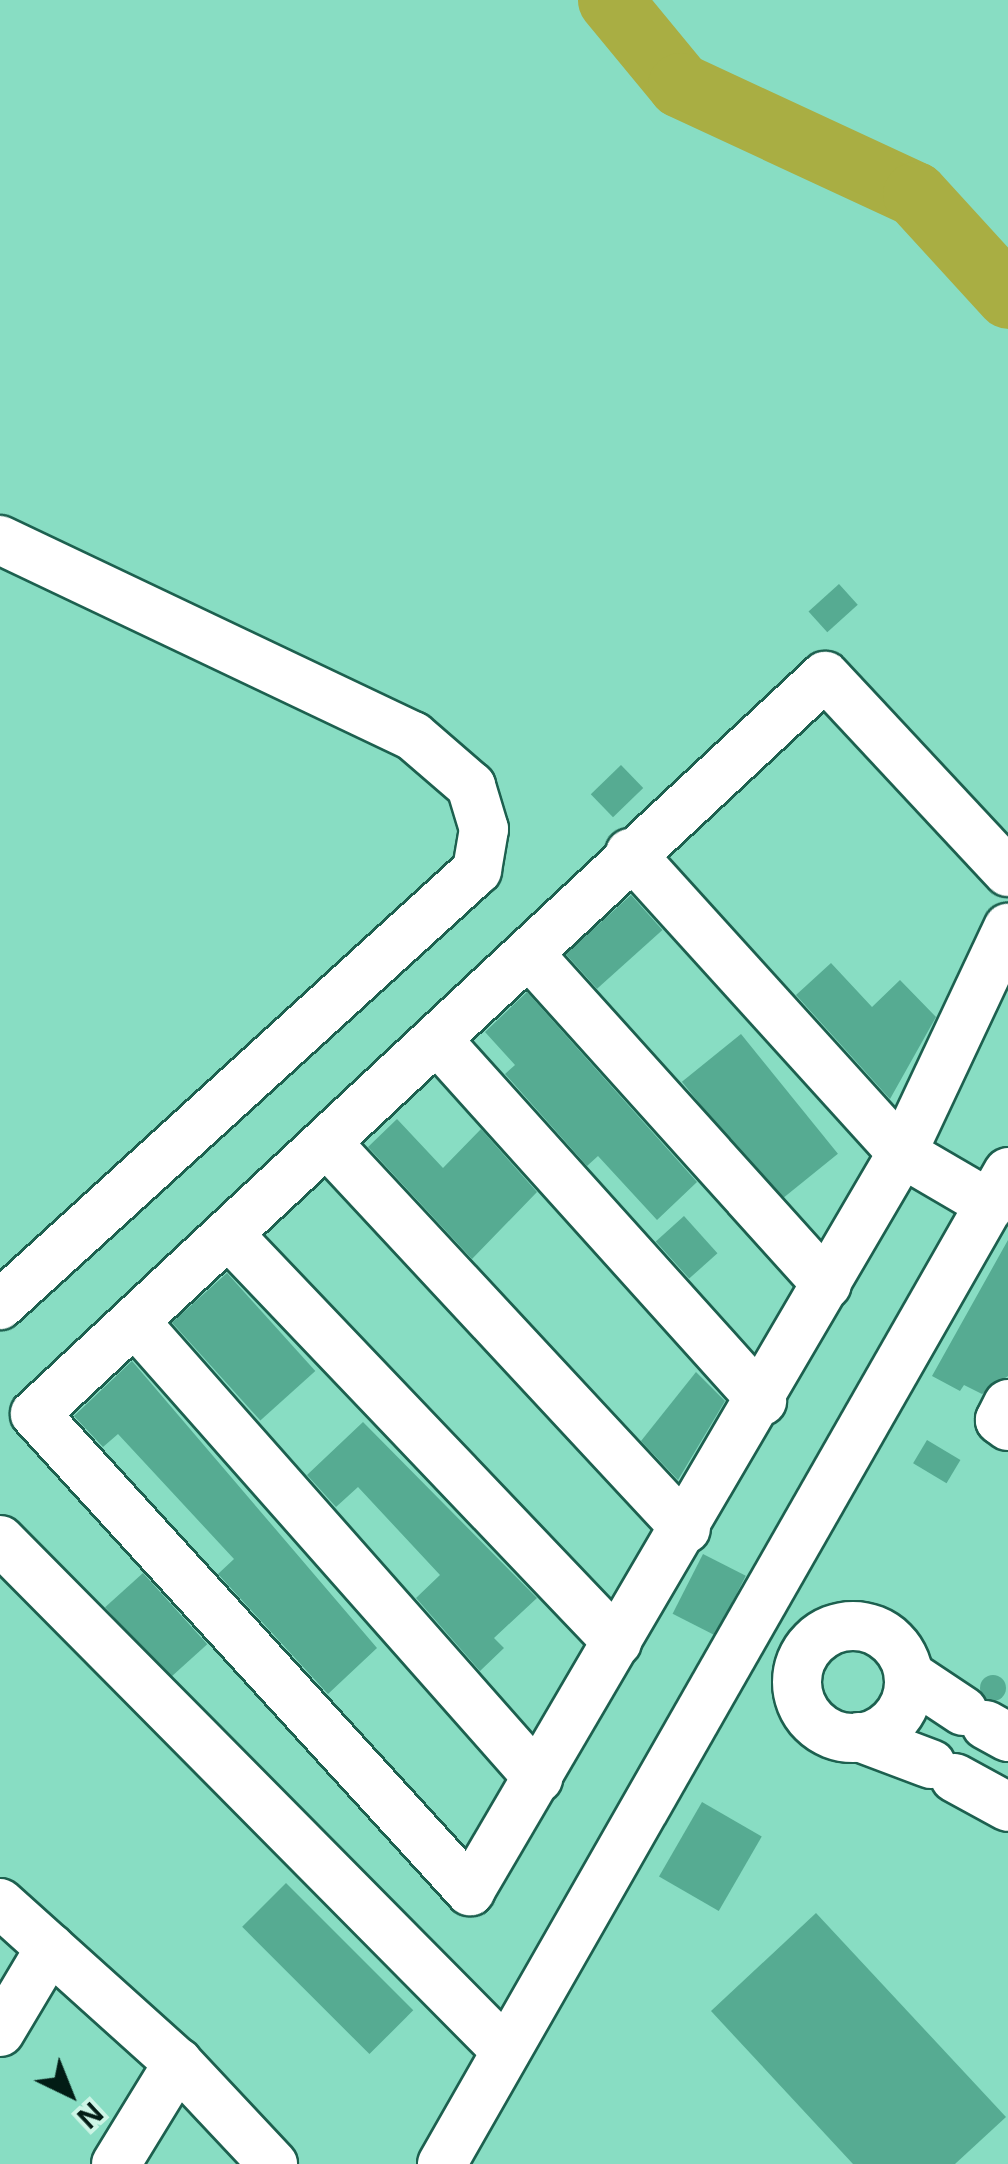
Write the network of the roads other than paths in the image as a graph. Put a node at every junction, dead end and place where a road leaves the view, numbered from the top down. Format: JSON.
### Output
{"nodes":[{"id":1,"x":0,"y":540,"type":"edge"},
{"id":2,"x":630,"y":853,"type":"junction"},
{"id":3,"x":1008,"y":872,"type":"edge"},
{"id":4,"x":1008,"y":928,"type":"edge"},
{"id":5,"x":528,"y":954,"type":"junction"},
{"id":6,"x":439,"y":1042,"type":"junction"},
{"id":7,"x":327,"y":1143,"type":"junction"},
{"id":8,"x":902,"y":1153,"type":"junction"},
{"id":9,"x":999,"y":1188,"type":"edge"},
{"id":10,"x":228,"y":1234,"type":"junction"},
{"id":11,"x":827,"y":1285,"type":"junction"},
{"id":12,"x":0,"y":1305,"type":"edge"},
{"id":13,"x":135,"y":1322,"type":"junction"},
{"id":14,"x":762,"y":1401,"type":"junction"},
{"id":15,"x":1008,"y":1404,"type":"edge"},
{"id":16,"x":1008,"y":1426,"type":"edge"},
{"id":17,"x":686,"y":1528,"type":"junction"},
{"id":18,"x":0,"y":1540,"type":"edge"},
{"id":19,"x":617,"y":1642,"type":"junction"},
{"id":20,"x":726,"y":1666,"type":"junction"},
{"id":21,"x":909,"y":1675,"type":"junction"},
{"id":22,"x":801,"y":1704,"type":"junction"},
{"id":23,"x":986,"y":1725,"type":"edge"},
{"id":24,"x":858,"y":1737,"type":"junction"},
{"id":25,"x":538,"y":1778,"type":"junction"},
{"id":26,"x":1008,"y":1807,"type":"edge"},
{"id":27,"x":0,"y":1903,"type":"edge"},
{"id":28,"x":50,"y":1948,"type":"junction"},
{"id":29,"x":0,"y":2032,"type":"edge"},
{"id":30,"x":506,"y":2051,"type":"junction"},
{"id":31,"x":178,"y":2063,"type":"junction"},
{"id":32,"x":116,"y":2164,"type":"edge"},
{"id":33,"x":273,"y":2164,"type":"edge"},
{"id":34,"x":442,"y":2164,"type":"edge"}],
"edges":[{"from":1,"to":12,"type":"street"},
{"from":2,"to":3,"type":"street"},
{"from":2,"to":5,"type":"street"},
{"from":2,"to":8,"type":"street"},
{"from":4,"to":8,"type":"street"},
{"from":5,"to":6,"type":"street"},
{"from":5,"to":11,"type":"street"},
{"from":6,"to":7,"type":"street"},
{"from":6,"to":14,"type":"street"},
{"from":7,"to":10,"type":"street"},
{"from":7,"to":17,"type":"street"},
{"from":8,"to":9,"type":"street"},
{"from":8,"to":11,"type":"street"},
{"from":9,"to":20,"type":"street"},
{"from":10,"to":13,"type":"street"},
{"from":10,"to":19,"type":"street"},
{"from":11,"to":14,"type":"street"},
{"from":13,"to":25,"type":"street"},
{"from":13,"to":25,"type":"street"},
{"from":14,"to":17,"type":"street"},
{"from":15,"to":16,"type":"street"},
{"from":17,"to":19,"type":"street"},
{"from":18,"to":30,"type":"street"},
{"from":19,"to":25,"type":"street"},
{"from":20,"to":22,"type":"street"},
{"from":20,"to":30,"type":"street"},
{"from":21,"to":22,"type":"street"},
{"from":21,"to":23,"type":"street"},
{"from":21,"to":24,"type":"street"},
{"from":22,"to":24,"type":"street"},
{"from":24,"to":26,"type":"street"},
{"from":27,"to":28,"type":"street"},
{"from":28,"to":29,"type":"street"},
{"from":28,"to":31,"type":"street"},
{"from":30,"to":34,"type":"street"},
{"from":31,"to":32,"type":"street"},
{"from":31,"to":33,"type":"street"}]}
